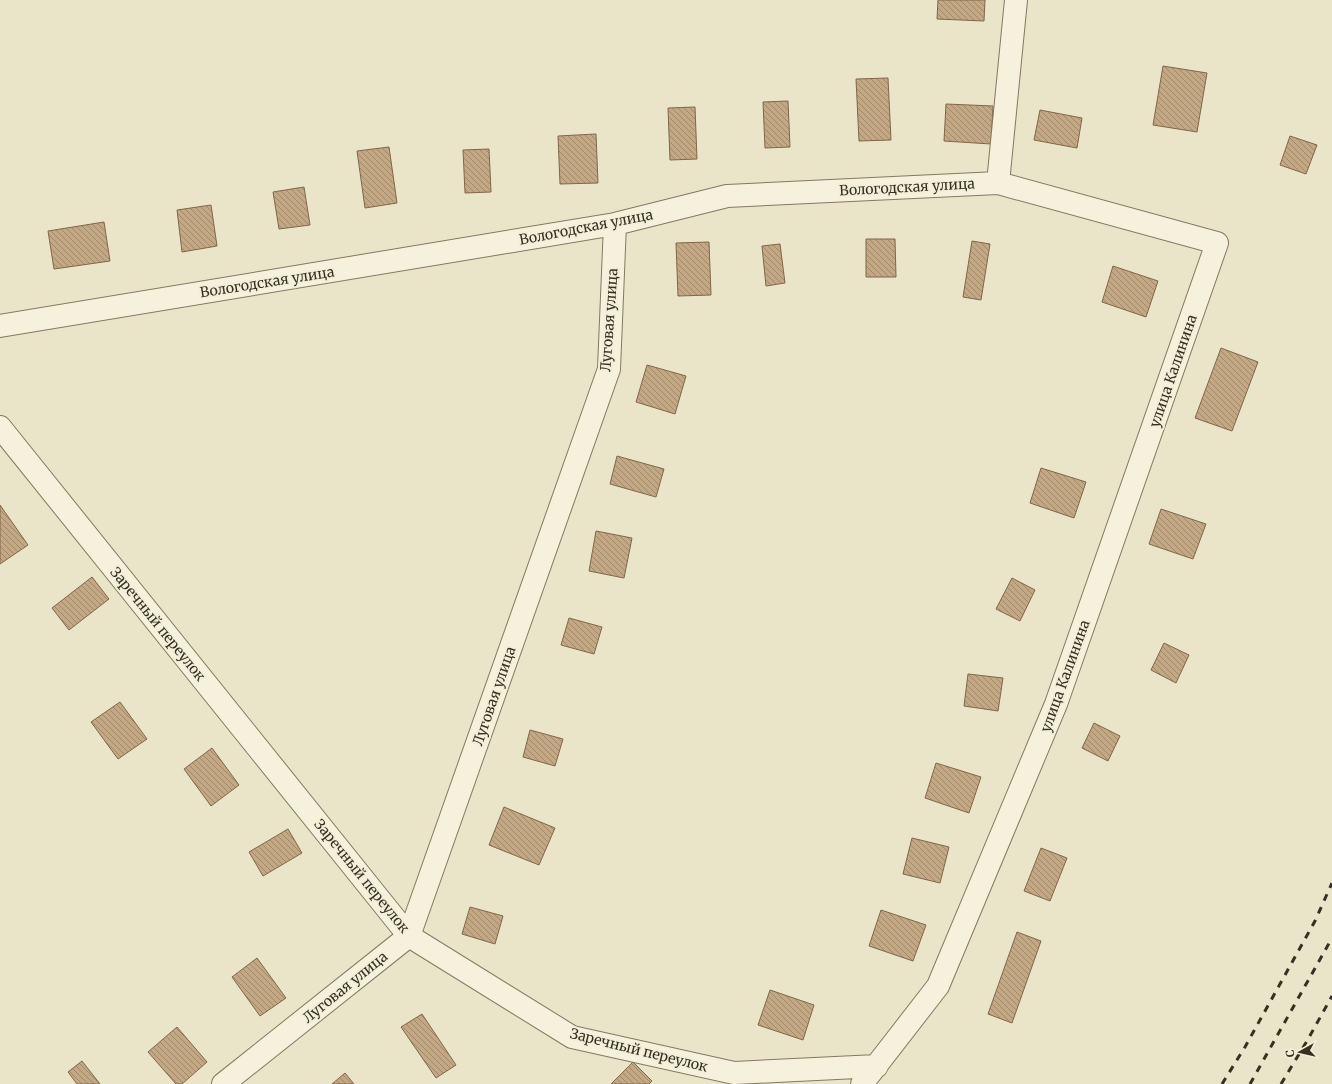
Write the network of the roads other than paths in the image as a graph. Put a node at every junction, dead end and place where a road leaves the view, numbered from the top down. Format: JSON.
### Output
{"nodes":[{"id":1,"x":1016,"y":0,"type":"edge"},
{"id":2,"x":998,"y":183,"type":"junction"},
{"id":3,"x":615,"y":224,"type":"junction"},
{"id":4,"x":1217,"y":243,"type":"joint"},
{"id":5,"x":0,"y":326,"type":"edge"},
{"id":6,"x":0,"y":427,"type":"edge"},
{"id":7,"x":409,"y":936,"type":"junction"},
{"id":8,"x":877,"y":1066,"type":"junction"},
{"id":9,"x":223,"y":1084,"type":"edge"},
{"id":10,"x":862,"y":1084,"type":"edge"}],
"edges":[{"from":1,"to":2,"type":"street"},
{"from":2,"to":3,"type":"street","name":"Вологодская улица"},
{"from":2,"to":4,"type":"street","name":"Вологодская улица"},
{"from":3,"to":5,"type":"street","name":"Вологодская улица"},
{"from":3,"to":7,"type":"street","name":"Луговая улица"},
{"from":4,"to":8,"type":"street","name":"улица Калинина"},
{"from":6,"to":7,"type":"street","name":"Заречный переулок"},
{"from":7,"to":8,"type":"street","name":"Заречный переулок"},
{"from":7,"to":9,"type":"street","name":"Луговая улица"},
{"from":8,"to":10,"type":"street","name":"улица Калинина"}]}
